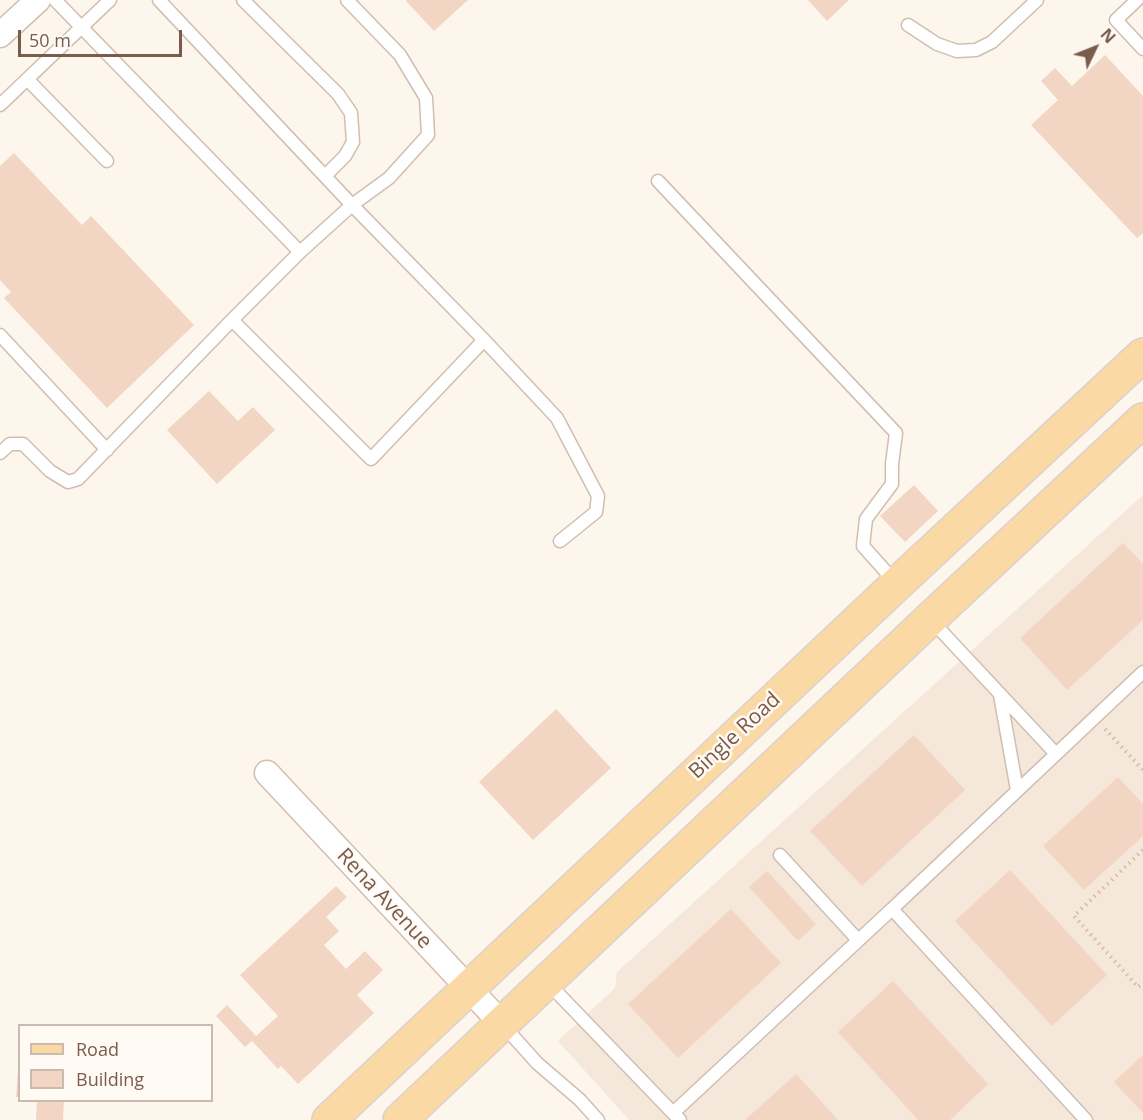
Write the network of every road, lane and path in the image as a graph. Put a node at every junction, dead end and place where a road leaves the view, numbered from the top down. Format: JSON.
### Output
{"nodes":[{"id":1,"x":38,"y":0,"type":"edge"},
{"id":2,"x":55,"y":0,"type":"edge"},
{"id":3,"x":110,"y":0,"type":"edge"},
{"id":4,"x":159,"y":0,"type":"edge"},
{"id":5,"x":243,"y":0,"type":"edge"},
{"id":6,"x":347,"y":0,"type":"edge"},
{"id":7,"x":1038,"y":0,"type":"edge"},
{"id":8,"x":1137,"y":0,"type":"edge"},
{"id":9,"x":908,"y":25,"type":"dead end"},
{"id":10,"x":81,"y":28,"type":"junction"},
{"id":11,"x":0,"y":35,"type":"edge"},
{"id":12,"x":1143,"y":49,"type":"edge"},
{"id":13,"x":27,"y":79,"type":"junction"},
{"id":14,"x":0,"y":105,"type":"edge"},
{"id":15,"x":107,"y":161,"type":"dead end"},
{"id":16,"x":325,"y":176,"type":"junction"},
{"id":17,"x":657,"y":181,"type":"dead end"},
{"id":18,"x":352,"y":205,"type":"junction"},
{"id":19,"x":300,"y":252,"type":"junction"},
{"id":20,"x":232,"y":320,"type":"junction"},
{"id":21,"x":0,"y":334,"type":"edge"},
{"id":22,"x":484,"y":340,"type":"junction"},
{"id":23,"x":1143,"y":355,"type":"edge"},
{"id":24,"x":1143,"y":420,"type":"edge"},
{"id":25,"x":107,"y":450,"type":"junction"},
{"id":26,"x":0,"y":453,"type":"edge"},
{"id":27,"x":560,"y":541,"type":"dead end"},
{"id":28,"x":897,"y":584,"type":"junction"},
{"id":29,"x":930,"y":619,"type":"junction"},
{"id":30,"x":1143,"y":672,"type":"edge"},
{"id":31,"x":1000,"y":694,"type":"junction"},
{"id":32,"x":1094,"y":718,"type":"junction"},
{"id":33,"x":1056,"y":754,"type":"junction"},
{"id":34,"x":1143,"y":770,"type":"edge"},
{"id":35,"x":267,"y":773,"type":"dead end"},
{"id":36,"x":1017,"y":790,"type":"junction"},
{"id":37,"x":1143,"y":850,"type":"edge"},
{"id":38,"x":780,"y":855,"type":"dead end"},
{"id":39,"x":892,"y":909,"type":"junction"},
{"id":40,"x":858,"y":940,"type":"junction"},
{"id":41,"x":547,"y":982,"type":"junction"},
{"id":42,"x":1143,"y":983,"type":"edge"},
{"id":43,"x":468,"y":988,"type":"junction"},
{"id":44,"x":502,"y":1024,"type":"junction"},
{"id":45,"x":676,"y":1116,"type":"edge"},
{"id":46,"x":329,"y":1120,"type":"edge"},
{"id":47,"x":400,"y":1120,"type":"edge"},
{"id":48,"x":598,"y":1120,"type":"edge"},
{"id":49,"x":1086,"y":1120,"type":"edge"}],
"edges":[{"from":1,"to":11,"type":"street"},
{"from":2,"to":10,"type":"lane"},
{"from":3,"to":10,"type":"lane"},
{"from":4,"to":16,"type":"lane"},
{"from":5,"to":16,"type":"lane"},
{"from":6,"to":18,"type":"lane"},
{"from":7,"to":9,"type":"lane"},
{"from":8,"to":12,"type":"lane"},
{"from":10,"to":13,"type":"lane"},
{"from":10,"to":19,"type":"lane"},
{"from":13,"to":14,"type":"lane"},
{"from":13,"to":15,"type":"lane"},
{"from":16,"to":18,"type":"lane"},
{"from":17,"to":28,"type":"lane"},
{"from":18,"to":19,"type":"lane"},
{"from":18,"to":22,"type":"lane"},
{"from":19,"to":20,"type":"lane"},
{"from":20,"to":22,"type":"lane"},
{"from":20,"to":25,"type":"lane"},
{"from":21,"to":25,"type":"lane"},
{"from":22,"to":27,"type":"lane"},
{"from":23,"to":28,"type":"main road","name":"Bingle Road"},
{"from":24,"to":29,"type":"main road"},
{"from":25,"to":26,"type":"lane"},
{"from":28,"to":29,"type":"main road"},
{"from":28,"to":43,"type":"main road","name":"Bingle Road"},
{"from":29,"to":31,"type":"lane"},
{"from":29,"to":41,"type":"main road"},
{"from":30,"to":32,"type":"lane"},
{"from":31,"to":33,"type":"lane"},
{"from":31,"to":36,"type":"lane"},
{"from":32,"to":33,"type":"lane"},
{"from":32,"to":34,"type":"path"},
{"from":33,"to":36,"type":"lane"},
{"from":35,"to":43,"type":"street","name":"Rena Avenue"},
{"from":36,"to":39,"type":"lane"},
{"from":37,"to":42,"type":"path"},
{"from":38,"to":40,"type":"lane"},
{"from":39,"to":40,"type":"lane"},
{"from":39,"to":49,"type":"lane"},
{"from":40,"to":45,"type":"lane"},
{"from":41,"to":44,"type":"main road"},
{"from":41,"to":45,"type":"lane"},
{"from":43,"to":44,"type":"street","name":"Rena Avenue"},
{"from":43,"to":46,"type":"main road","name":"Bingle Road"},
{"from":44,"to":47,"type":"main road"},
{"from":44,"to":48,"type":"lane"}]}
